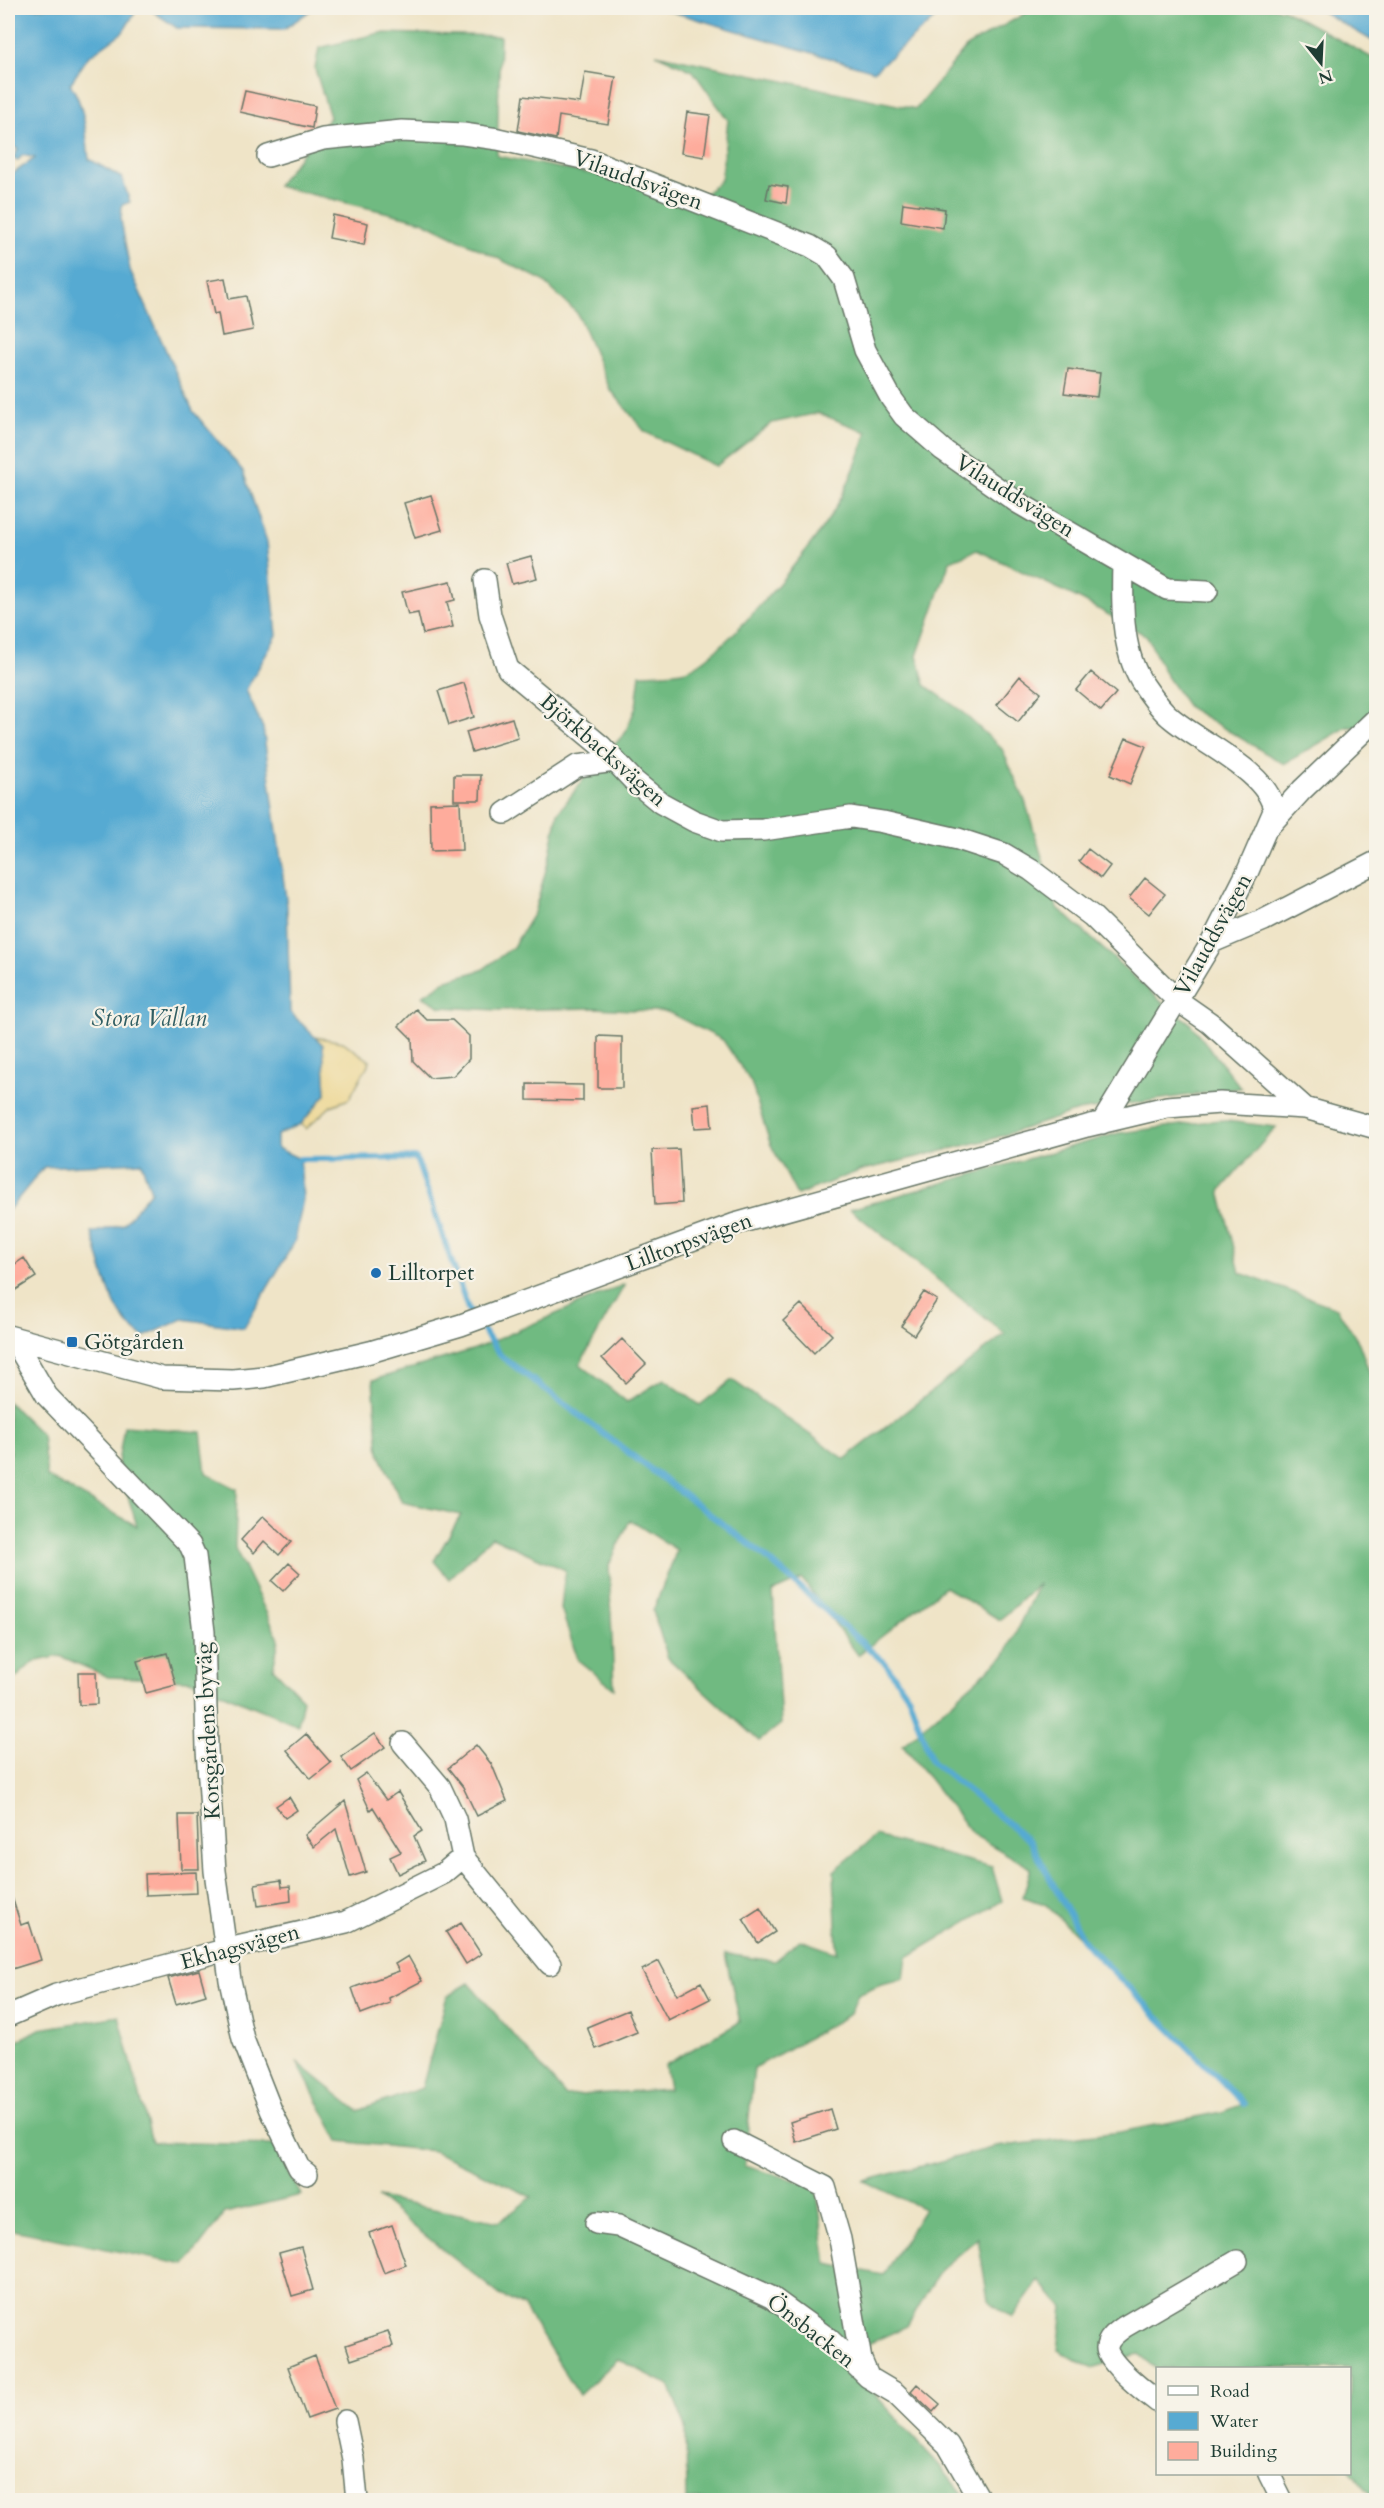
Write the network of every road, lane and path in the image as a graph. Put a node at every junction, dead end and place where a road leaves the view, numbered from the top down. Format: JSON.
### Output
{"nodes":[{"id":1,"x":268,"y":156,"type":"dead end"},
{"id":2,"x":1123,"y":564,"type":"junction"},
{"id":3,"x":485,"y":580,"type":"dead end"},
{"id":4,"x":1207,"y":591,"type":"dead end"},
{"id":5,"x":1377,"y":719,"type":"edge"},
{"id":6,"x":615,"y":761,"type":"junction"},
{"id":7,"x":505,"y":813,"type":"dead end"},
{"id":8,"x":1269,"y":826,"type":"junction"},
{"id":9,"x":1377,"y":862,"type":"edge"},
{"id":10,"x":1212,"y":942,"type":"junction"},
{"id":11,"x":1177,"y":1000,"type":"junction"},
{"id":12,"x":1305,"y":1108,"type":"junction"},
{"id":13,"x":1102,"y":1123,"type":"junction"},
{"id":14,"x":1377,"y":1128,"type":"edge"},
{"id":15,"x":10,"y":1337,"type":"edge"},
{"id":16,"x":403,"y":1743,"type":"dead end"},
{"id":17,"x":463,"y":1857,"type":"junction"},
{"id":18,"x":228,"y":1949,"type":"junction"},
{"id":19,"x":550,"y":1964,"type":"dead end"},
{"id":20,"x":8,"y":2016,"type":"edge"},
{"id":21,"x":734,"y":2141,"type":"dead end"},
{"id":22,"x":306,"y":2174,"type":"dead end"},
{"id":23,"x":596,"y":2223,"type":"dead end"},
{"id":24,"x":1237,"y":2261,"type":"dead end"},
{"id":25,"x":868,"y":2377,"type":"junction"},
{"id":26,"x":1156,"y":2400,"type":"edge"},
{"id":27,"x":345,"y":2421,"type":"dead end"},
{"id":28,"x":1270,"y":2475,"type":"edge"},
{"id":29,"x":357,"y":2500,"type":"edge"},
{"id":30,"x":980,"y":2500,"type":"edge"},
{"id":31,"x":1282,"y":2500,"type":"edge"}],
"edges":[{"from":1,"to":2,"type":"street","name":"Vilauddsvägen"},
{"from":2,"to":4,"type":"street"},
{"from":2,"to":8,"type":"street","name":"Vilauddsvägen"},
{"from":3,"to":6,"type":"street","name":"Björkbacksvägen"},
{"from":5,"to":8,"type":"street"},
{"from":6,"to":7,"type":"street"},
{"from":6,"to":11,"type":"street","name":"Björkbacksvägen"},
{"from":8,"to":10,"type":"street","name":"Vilauddsvägen"},
{"from":9,"to":10,"type":"street"},
{"from":10,"to":11,"type":"street","name":"Vilauddsvägen"},
{"from":11,"to":12,"type":"street","name":"Björkbacksvägen"},
{"from":11,"to":13,"type":"street","name":"Vilauddsvägen"},
{"from":12,"to":13,"type":"street","name":"Lilltorpsvägen"},
{"from":12,"to":14,"type":"street","name":"Lilltorpsvägen"},
{"from":13,"to":15,"type":"street","name":"Lilltorpsvägen"},
{"from":15,"to":18,"type":"street","name":"Korsgårdens byväg"},
{"from":16,"to":17,"type":"street"},
{"from":17,"to":18,"type":"street","name":"Ekhagsvägen"},
{"from":17,"to":19,"type":"street"},
{"from":18,"to":20,"type":"street","name":"Ekhagsvägen"},
{"from":18,"to":22,"type":"street","name":"Korsgårdens byväg"},
{"from":21,"to":25,"type":"street"},
{"from":23,"to":25,"type":"street","name":"Önsbacken"},
{"from":24,"to":26,"type":"street"},
{"from":25,"to":30,"type":"street","name":"Önsbacken"},
{"from":27,"to":29,"type":"street"},
{"from":28,"to":31,"type":"street"}]}
